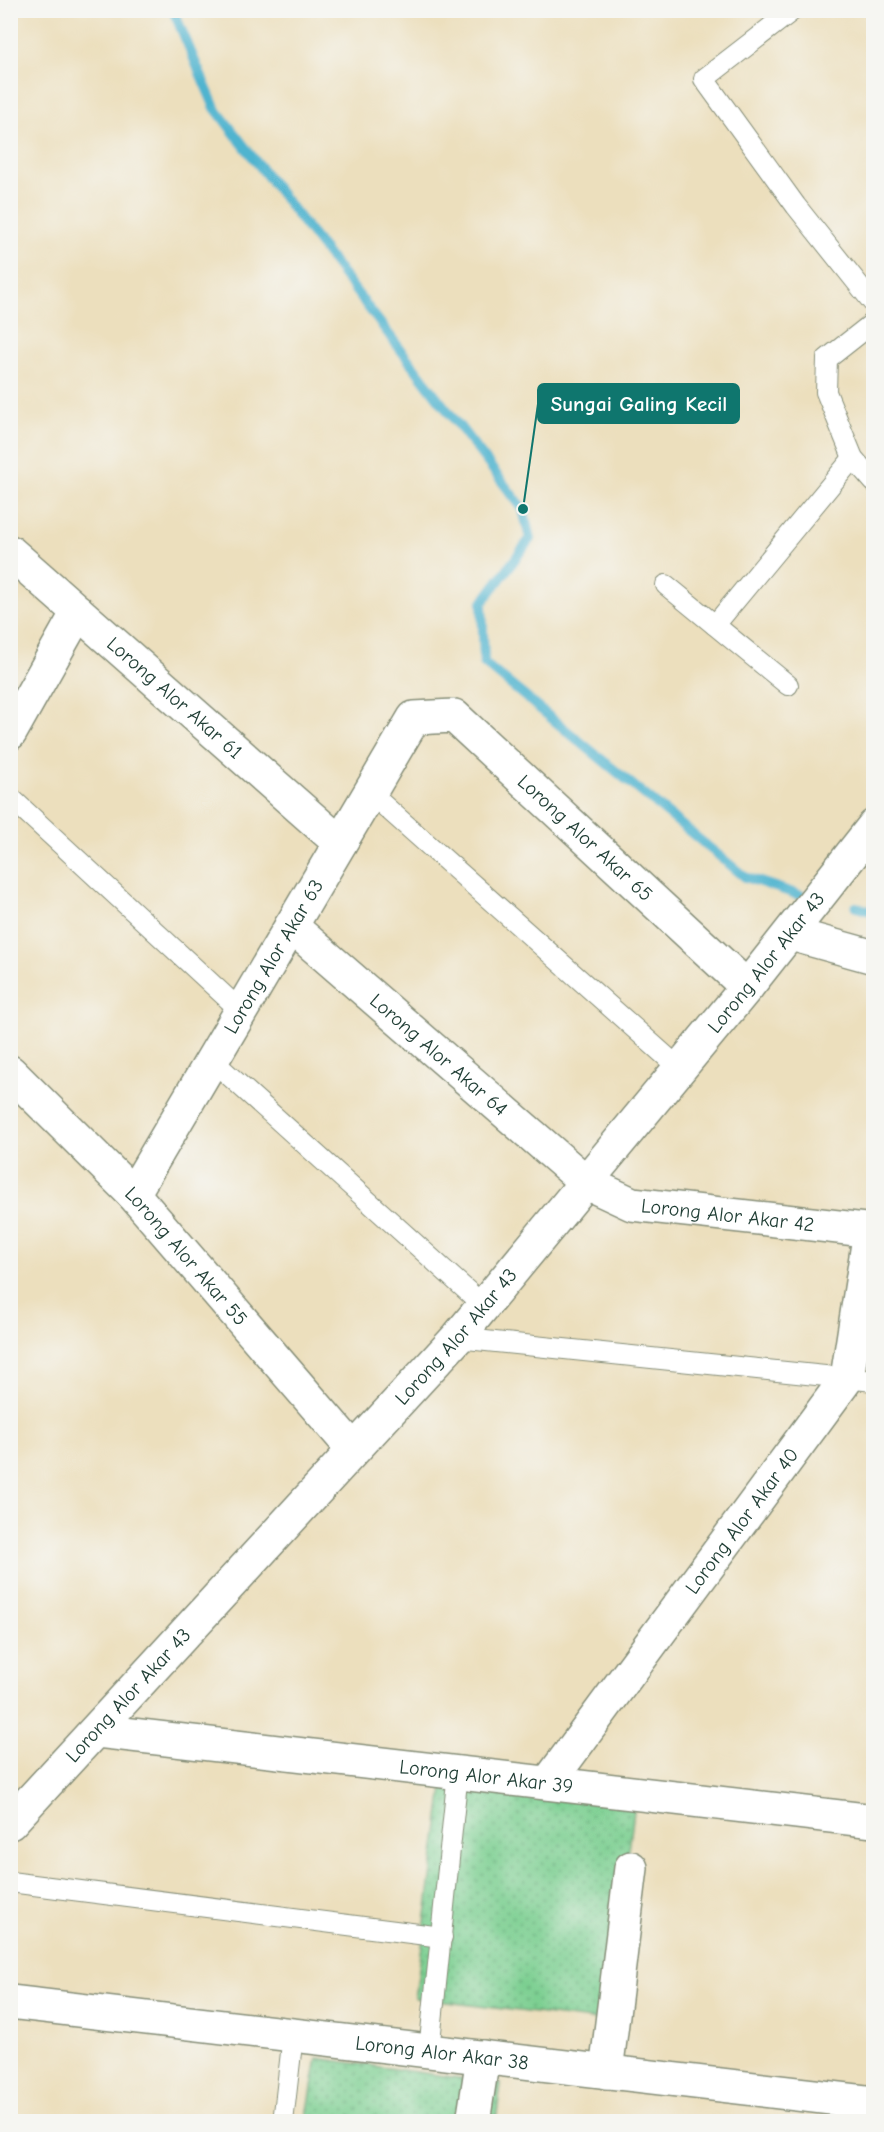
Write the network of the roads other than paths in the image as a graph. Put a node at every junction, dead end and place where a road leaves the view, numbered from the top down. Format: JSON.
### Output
{"nodes":[{"id":1,"x":793,"y":10,"type":"edge"},
{"id":2,"x":873,"y":304,"type":"edge"},
{"id":3,"x":873,"y":322,"type":"edge"},
{"id":4,"x":853,"y":458,"type":"junction"},
{"id":5,"x":873,"y":482,"type":"edge"},
{"id":6,"x":10,"y":552,"type":"edge"},
{"id":7,"x":666,"y":585,"type":"dead end"},
{"id":8,"x":78,"y":612,"type":"junction"},
{"id":9,"x":715,"y":625,"type":"junction"},
{"id":10,"x":788,"y":685,"type":"dead end"},
{"id":11,"x":414,"y":718,"type":"joint"},
{"id":12,"x":10,"y":732,"type":"edge"},
{"id":13,"x":370,"y":793,"type":"junction"},
{"id":14,"x":10,"y":797,"type":"edge"},
{"id":15,"x":873,"y":826,"type":"edge"},
{"id":16,"x":340,"y":843,"type":"junction"},
{"id":17,"x":291,"y":926,"type":"junction"},
{"id":18,"x":790,"y":934,"type":"junction"},
{"id":19,"x":873,"y":957,"type":"edge"},
{"id":20,"x":747,"y":987,"type":"junction"},
{"id":21,"x":241,"y":1011,"type":"junction"},
{"id":22,"x":212,"y":1060,"type":"junction"},
{"id":23,"x":679,"y":1068,"type":"junction"},
{"id":24,"x":10,"y":1072,"type":"edge"},
{"id":25,"x":587,"y":1183,"type":"junction"},
{"id":26,"x":133,"y":1194,"type":"junction"},
{"id":27,"x":872,"y":1227,"type":"edge"},
{"id":28,"x":484,"y":1306,"type":"junction"},
{"id":29,"x":458,"y":1338,"type":"junction"},
{"id":30,"x":860,"y":1380,"type":"edge"},
{"id":31,"x":353,"y":1449,"type":"junction"},
{"id":32,"x":97,"y":1731,"type":"junction"},
{"id":33,"x":458,"y":1772,"type":"junction"},
{"id":34,"x":548,"y":1783,"type":"junction"},
{"id":35,"x":873,"y":1821,"type":"edge"},
{"id":36,"x":10,"y":1823,"type":"edge"},
{"id":37,"x":631,"y":1868,"type":"dead end"},
{"id":38,"x":10,"y":1882,"type":"edge"},
{"id":39,"x":442,"y":1937,"type":"junction"},
{"id":40,"x":10,"y":2002,"type":"edge"},
{"id":41,"x":293,"y":2035,"type":"junction"},
{"id":42,"x":429,"y":2051,"type":"junction"},
{"id":43,"x":483,"y":2057,"type":"junction"},
{"id":44,"x":606,"y":2072,"type":"junction"},
{"id":45,"x":873,"y":2103,"type":"edge"},
{"id":46,"x":283,"y":2121,"type":"edge"},
{"id":47,"x":473,"y":2121,"type":"edge"}],
"edges":[{"from":1,"to":2,"type":"lane"},
{"from":3,"to":4,"type":"lane"},
{"from":4,"to":5,"type":"lane"},
{"from":4,"to":9,"type":"lane"},
{"from":6,"to":8,"type":"street","name":"Lorong Alor Akar 61"},
{"from":7,"to":9,"type":"lane"},
{"from":8,"to":12,"type":"street"},
{"from":8,"to":16,"type":"street","name":"Lorong Alor Akar 61"},
{"from":9,"to":10,"type":"lane"},
{"from":11,"to":13,"type":"street","name":"Lorong Alor Akar 63"},
{"from":11,"to":20,"type":"street","name":"Lorong Alor Akar 65"},
{"from":13,"to":16,"type":"street","name":"Lorong Alor Akar 63"},
{"from":13,"to":23,"type":"lane"},
{"from":14,"to":21,"type":"lane"},
{"from":15,"to":18,"type":"street","name":"Lorong Alor Akar 43"},
{"from":16,"to":17,"type":"street","name":"Lorong Alor Akar 63"},
{"from":17,"to":21,"type":"street","name":"Lorong Alor Akar 63"},
{"from":17,"to":25,"type":"street","name":"Lorong Alor Akar 64"},
{"from":18,"to":19,"type":"street"},
{"from":18,"to":20,"type":"street","name":"Lorong Alor Akar 43"},
{"from":20,"to":23,"type":"street","name":"Lorong Alor Akar 43"},
{"from":21,"to":22,"type":"street","name":"Lorong Alor Akar 63"},
{"from":22,"to":26,"type":"street","name":"Lorong Alor Akar 63"},
{"from":22,"to":28,"type":"lane"},
{"from":23,"to":25,"type":"street","name":"Lorong Alor Akar 43"},
{"from":24,"to":26,"type":"street","name":"Lorong Alor Akar 55"},
{"from":25,"to":27,"type":"street","name":"Lorong Alor Akar 42"},
{"from":25,"to":28,"type":"street","name":"Lorong Alor Akar 43"},
{"from":26,"to":31,"type":"street","name":"Lorong Alor Akar 55"},
{"from":27,"to":30,"type":"street","name":"Lorong Alor Akar 40"},
{"from":28,"to":29,"type":"street","name":"Lorong Alor Akar 43"},
{"from":29,"to":30,"type":"lane"},
{"from":29,"to":31,"type":"street","name":"Lorong Alor Akar 43"},
{"from":30,"to":34,"type":"street","name":"Lorong Alor Akar 40"},
{"from":31,"to":32,"type":"street","name":"Lorong Alor Akar 43"},
{"from":32,"to":33,"type":"street","name":"Lorong Alor Akar 39"},
{"from":32,"to":36,"type":"street","name":"Lorong Alor Akar 43"},
{"from":33,"to":34,"type":"street","name":"Lorong Alor Akar 39"},
{"from":33,"to":39,"type":"lane"},
{"from":34,"to":35,"type":"street","name":"Lorong Alor Akar 39"},
{"from":37,"to":44,"type":"street"},
{"from":38,"to":39,"type":"lane"},
{"from":39,"to":42,"type":"lane"},
{"from":40,"to":41,"type":"street","name":"Lorong Alor Akar 38"},
{"from":41,"to":42,"type":"street","name":"Lorong Alor Akar 38"},
{"from":41,"to":46,"type":"lane"},
{"from":42,"to":43,"type":"street","name":"Lorong Alor Akar 38"},
{"from":43,"to":44,"type":"street","name":"Lorong Alor Akar 38"},
{"from":43,"to":47,"type":"street"},
{"from":44,"to":45,"type":"street","name":"Lorong Alor Akar 38"}]}
